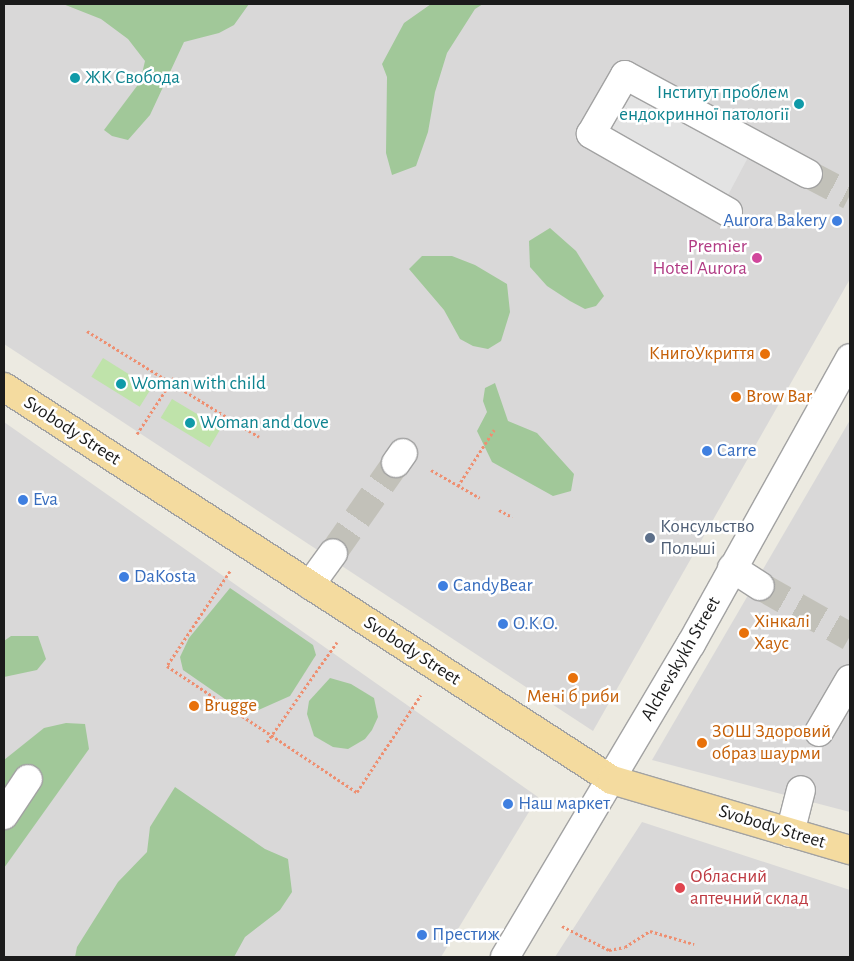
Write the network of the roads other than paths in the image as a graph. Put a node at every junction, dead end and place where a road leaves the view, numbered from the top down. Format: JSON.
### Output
{"nodes":[{"id":1,"x":808,"y":174,"type":"tunnel mouth"},
{"id":2,"x":728,"y":212,"type":"dead end"},
{"id":3,"x":850,"y":358,"type":"edge"},
{"id":4,"x":4,"y":387,"type":"edge"},
{"id":5,"x":333,"y":553,"type":"tunnel mouth"},
{"id":6,"x":732,"y":568,"type":"junction"},
{"id":7,"x":310,"y":585,"type":"junction"},
{"id":8,"x":760,"y":586,"type":"tunnel mouth"},
{"id":9,"x":850,"y":679,"type":"edge"},
{"id":10,"x":819,"y":732,"type":"dead end"},
{"id":11,"x":28,"y":779,"type":"dead end"},
{"id":12,"x":612,"y":780,"type":"junction"},
{"id":13,"x":802,"y":790,"type":"dead end"},
{"id":14,"x":4,"y":815,"type":"edge"},
{"id":15,"x":790,"y":832,"type":"junction"},
{"id":16,"x":850,"y":850,"type":"edge"},
{"id":17,"x":506,"y":957,"type":"edge"}],
"edges":[{"from":1,"to":2,"type":"street"},
{"from":3,"to":6,"type":"street","name":"Alchevskykh Street"},
{"from":4,"to":7,"type":"main road","name":"Svobody Street"},
{"from":5,"to":7,"type":"street"},
{"from":6,"to":8,"type":"street"},
{"from":6,"to":12,"type":"street","name":"Alchevskykh Street"},
{"from":7,"to":12,"type":"main road","name":"Svobody Street"},
{"from":9,"to":10,"type":"street"},
{"from":11,"to":14,"type":"street"},
{"from":12,"to":15,"type":"main road","name":"Svobody Street"},
{"from":12,"to":17,"type":"street","name":"Alchevskykh Street"},
{"from":13,"to":15,"type":"street"},
{"from":15,"to":16,"type":"main road","name":"Svobody Street"}]}
